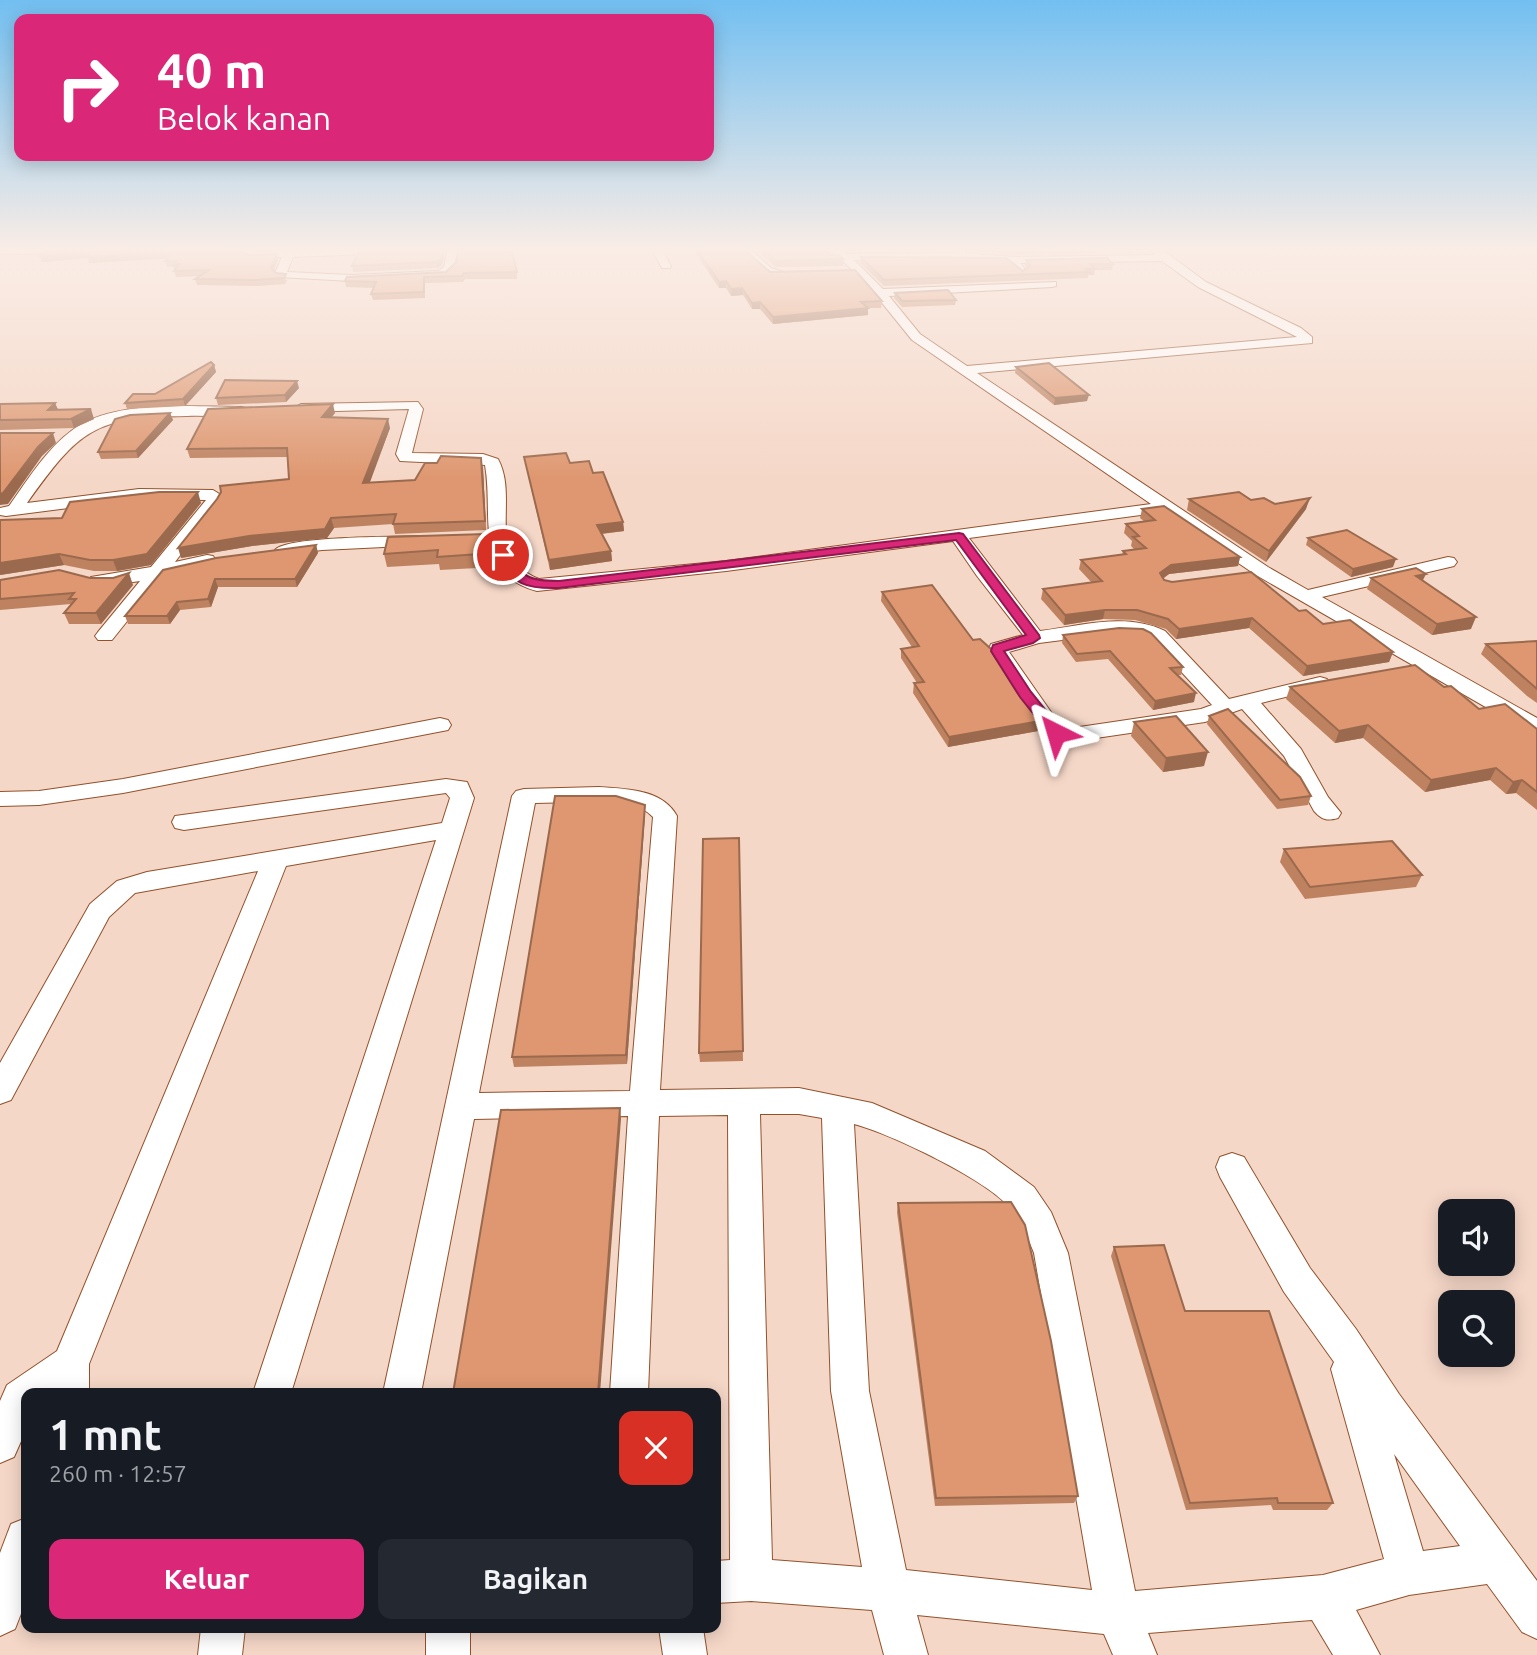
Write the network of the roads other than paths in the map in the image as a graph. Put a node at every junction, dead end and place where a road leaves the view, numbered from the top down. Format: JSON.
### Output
{"nodes":[{"id":1,"x":906,"y":325,"type":"edge"},
{"id":2,"x":1285,"y":325,"type":"edge"},
{"id":3,"x":965,"y":370,"type":"junction"},
{"id":4,"x":279,"y":409,"type":"edge"},
{"id":5,"x":252,"y":410,"type":"edge"},
{"id":6,"x":50,"y":436,"type":"edge"},
{"id":7,"x":76,"y":436,"type":"junction"},
{"id":8,"x":1165,"y":507,"type":"junction"},
{"id":9,"x":7,"y":511,"type":"edge"},
{"id":10,"x":959,"y":536,"type":"junction"},
{"id":11,"x":432,"y":541,"type":"edge"},
{"id":12,"x":270,"y":551,"type":"edge"},
{"id":13,"x":231,"y":556,"type":"edge"},
{"id":14,"x":1448,"y":562,"type":"dead end"},
{"id":15,"x":162,"y":570,"type":"junction"},
{"id":16,"x":1262,"y":571,"type":"junction"},
{"id":17,"x":1235,"y":574,"type":"edge"},
{"id":18,"x":76,"y":575,"type":"edge"},
{"id":19,"x":1305,"y":596,"type":"junction"},
{"id":20,"x":105,"y":636,"type":"dead end"},
{"id":21,"x":1033,"y":638,"type":"junction"},
{"id":22,"x":1427,"y":665,"type":"junction"},
{"id":23,"x":1400,"y":669,"type":"edge"},
{"id":24,"x":1345,"y":679,"type":"edge"},
{"id":25,"x":1236,"y":704,"type":"junction"},
{"id":26,"x":440,"y":725,"type":"dead end"},
{"id":27,"x":1537,"y":727,"type":"edge"},
{"id":28,"x":0,"y":799,"type":"edge"},
{"id":29,"x":1329,"y":813,"type":"dead end"},
{"id":30,"x":184,"y":822,"type":"dead end"},
{"id":31,"x":449,"y":830,"type":"junction"},
{"id":32,"x":275,"y":861,"type":"junction"},
{"id":33,"x":0,"y":1091,"type":"edge"},
{"id":34,"x":744,"y":1102,"type":"junction"},
{"id":35,"x":644,"y":1103,"type":"junction"},
{"id":36,"x":462,"y":1106,"type":"junction"},
{"id":37,"x":837,"y":1108,"type":"junction"},
{"id":38,"x":1232,"y":1167,"type":"dead end"},
{"id":39,"x":1343,"y":1342,"type":"junction"},
{"id":40,"x":70,"y":1378,"type":"edge"},
{"id":41,"x":44,"y":1388,"type":"edge"},
{"id":42,"x":274,"y":1388,"type":"edge"},
{"id":43,"x":403,"y":1388,"type":"edge"},
{"id":44,"x":629,"y":1388,"type":"edge"},
{"id":45,"x":20,"y":1397,"type":"edge"},
{"id":46,"x":0,"y":1443,"type":"edge"},
{"id":47,"x":21,"y":1557,"type":"edge"},
{"id":48,"x":1495,"y":1562,"type":"junction"},
{"id":49,"x":1409,"y":1574,"type":"junction"},
{"id":50,"x":734,"y":1581,"type":"edge"},
{"id":51,"x":888,"y":1590,"type":"junction"},
{"id":52,"x":1323,"y":1597,"type":"junction"},
{"id":53,"x":7,"y":1608,"type":"edge"},
{"id":54,"x":1118,"y":1614,"type":"junction"},
{"id":55,"x":1537,"y":1617,"type":"edge"},
{"id":56,"x":222,"y":1633,"type":"edge"},
{"id":57,"x":448,"y":1633,"type":"edge"},
{"id":58,"x":682,"y":1633,"type":"edge"},
{"id":59,"x":220,"y":1655,"type":"edge"},
{"id":60,"x":448,"y":1655,"type":"edge"},
{"id":61,"x":685,"y":1655,"type":"edge"},
{"id":62,"x":906,"y":1655,"type":"edge"},
{"id":63,"x":1135,"y":1655,"type":"edge"},
{"id":64,"x":1357,"y":1655,"type":"edge"}],
"edges":[{"from":1,"to":3,"type":"street"},
{"from":2,"to":3,"type":"street"},
{"from":3,"to":8,"type":"street"},
{"from":4,"to":10,"type":"street"},
{"from":5,"to":7,"type":"street"},
{"from":6,"to":7,"type":"street"},
{"from":7,"to":9,"type":"street"},
{"from":8,"to":10,"type":"street"},
{"from":8,"to":16,"type":"street"},
{"from":9,"to":15,"type":"street"},
{"from":10,"to":21,"type":"street"},
{"from":11,"to":12,"type":"street"},
{"from":13,"to":15,"type":"street"},
{"from":14,"to":19,"type":"street"},
{"from":15,"to":18,"type":"street"},
{"from":15,"to":20,"type":"street"},
{"from":16,"to":17,"type":"street"},
{"from":16,"to":19,"type":"street"},
{"from":19,"to":22,"type":"street"},
{"from":21,"to":25,"type":"street"},
{"from":21,"to":25,"type":"street"},
{"from":22,"to":23,"type":"street"},
{"from":22,"to":27,"type":"street"},
{"from":24,"to":25,"type":"street"},
{"from":25,"to":29,"type":"street"},
{"from":26,"to":28,"type":"street"},
{"from":30,"to":31,"type":"street"},
{"from":31,"to":32,"type":"street"},
{"from":31,"to":42,"type":"street"},
{"from":32,"to":33,"type":"street"},
{"from":32,"to":40,"type":"street"},
{"from":34,"to":35,"type":"street"},
{"from":34,"to":37,"type":"street"},
{"from":34,"to":50,"type":"street"},
{"from":35,"to":36,"type":"street"},
{"from":35,"to":36,"type":"street"},
{"from":35,"to":44,"type":"street"},
{"from":36,"to":43,"type":"street"},
{"from":37,"to":51,"type":"street"},
{"from":37,"to":54,"type":"street"},
{"from":38,"to":39,"type":"street"},
{"from":39,"to":48,"type":"street"},
{"from":39,"to":49,"type":"street"},
{"from":40,"to":41,"type":"street"},
{"from":45,"to":46,"type":"street"},
{"from":47,"to":53,"type":"street"},
{"from":48,"to":49,"type":"street"},
{"from":48,"to":55,"type":"street"},
{"from":49,"to":52,"type":"street"},
{"from":50,"to":51,"type":"street"},
{"from":51,"to":54,"type":"street"},
{"from":51,"to":62,"type":"street"},
{"from":52,"to":54,"type":"street"},
{"from":52,"to":64,"type":"street"},
{"from":54,"to":63,"type":"street"},
{"from":56,"to":59,"type":"street"},
{"from":57,"to":60,"type":"street"},
{"from":58,"to":61,"type":"street"}]}
